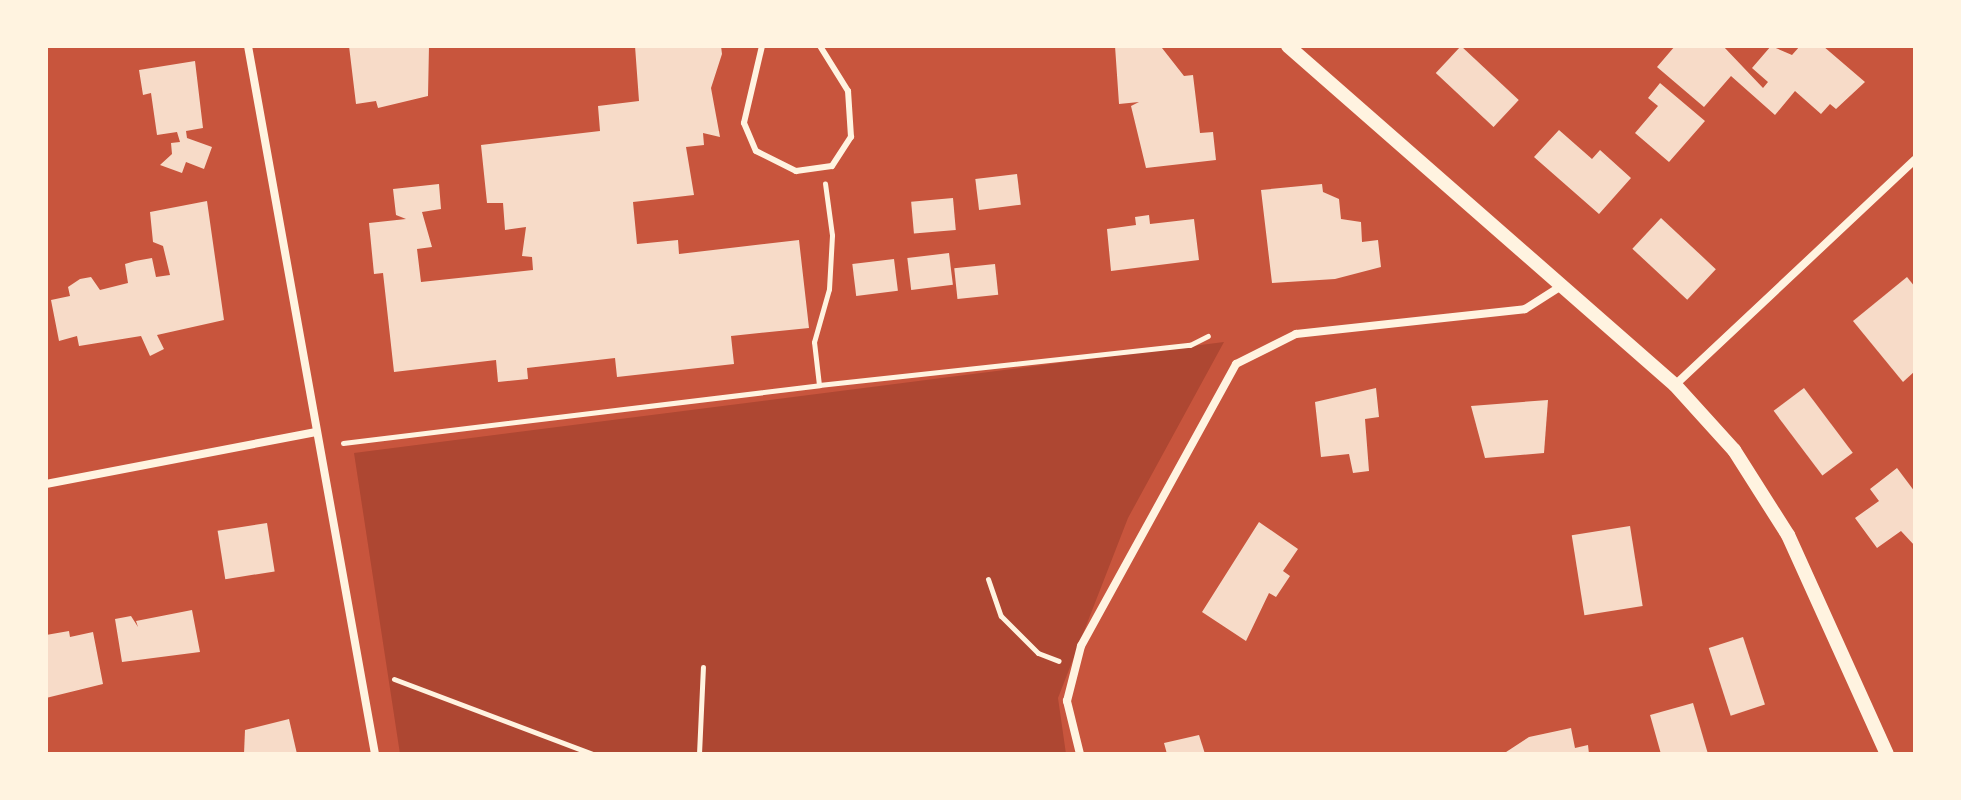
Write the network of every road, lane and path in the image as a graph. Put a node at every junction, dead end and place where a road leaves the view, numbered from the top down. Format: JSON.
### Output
{"nodes":[{"id":1,"x":248,"y":46,"type":"edge"},
{"id":2,"x":762,"y":46,"type":"edge"},
{"id":3,"x":820,"y":46,"type":"edge"},
{"id":4,"x":1288,"y":46,"type":"edge"},
{"id":5,"x":1915,"y":160,"type":"edge"},
{"id":6,"x":822,"y":170,"type":"junction"},
{"id":7,"x":1563,"y":285,"type":"junction"},
{"id":8,"x":1208,"y":336,"type":"dead end"},
{"id":9,"x":819,"y":385,"type":"junction"},
{"id":10,"x":1675,"y":385,"type":"junction"},
{"id":11,"x":316,"y":432,"type":"junction"},
{"id":12,"x":343,"y":443,"type":"dead end"},
{"id":13,"x":46,"y":484,"type":"edge"},
{"id":14,"x":988,"y":579,"type":"dead end"},
{"id":15,"x":703,"y":667,"type":"dead end"},
{"id":16,"x":1075,"y":667,"type":"junction"},
{"id":17,"x":394,"y":679,"type":"dead end"},
{"id":18,"x":375,"y":754,"type":"edge"},
{"id":19,"x":592,"y":754,"type":"edge"},
{"id":20,"x":699,"y":754,"type":"edge"},
{"id":21,"x":1080,"y":754,"type":"edge"},
{"id":22,"x":1887,"y":754,"type":"edge"}],
"edges":[{"from":1,"to":11,"type":"street"},
{"from":2,"to":6,"type":"lane"},
{"from":3,"to":6,"type":"lane"},
{"from":4,"to":7,"type":"street"},
{"from":5,"to":10,"type":"street"},
{"from":6,"to":9,"type":"path"},
{"from":7,"to":10,"type":"street"},
{"from":7,"to":16,"type":"street"},
{"from":8,"to":9,"type":"path"},
{"from":9,"to":12,"type":"path"},
{"from":10,"to":22,"type":"street"},
{"from":11,"to":13,"type":"street"},
{"from":11,"to":18,"type":"street"},
{"from":14,"to":16,"type":"path"},
{"from":15,"to":20,"type":"path"},
{"from":16,"to":21,"type":"street"},
{"from":17,"to":19,"type":"path"}]}
